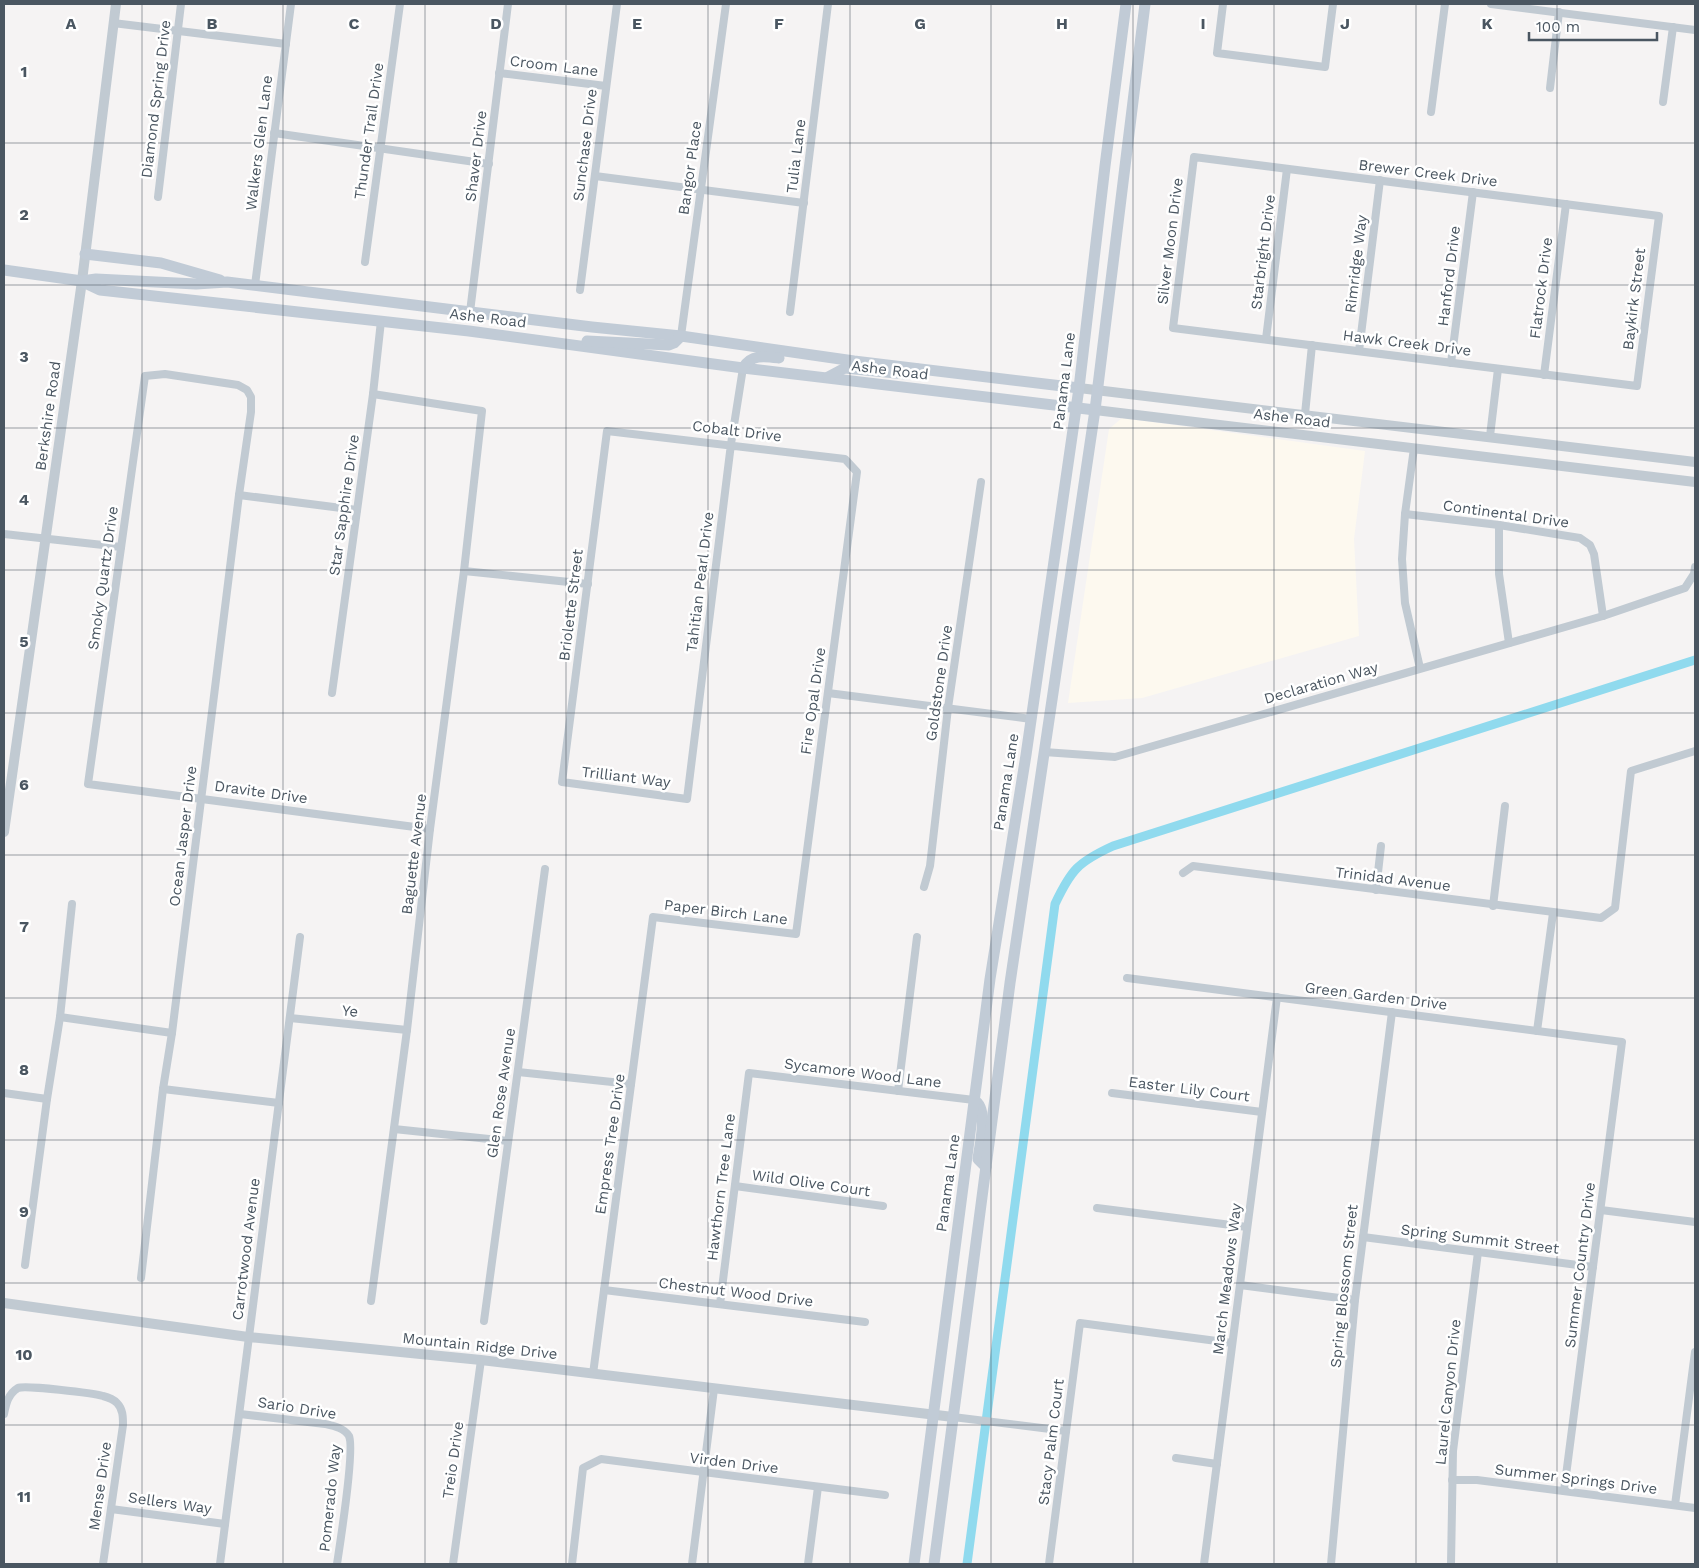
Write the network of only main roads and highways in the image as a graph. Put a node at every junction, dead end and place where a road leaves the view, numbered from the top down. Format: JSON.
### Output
{"nodes":[{"id":1,"x":1126,"y":4,"type":"edge"},
{"id":2,"x":1144,"y":4,"type":"edge"},
{"id":3,"x":85,"y":254,"type":"road end"},
{"id":4,"x":4,"y":270,"type":"edge"},
{"id":5,"x":82,"y":281,"type":"junction"},
{"id":6,"x":227,"y":282,"type":"junction"},
{"id":7,"x":681,"y":336,"type":"junction"},
{"id":8,"x":574,"y":345,"type":"junction"},
{"id":9,"x":831,"y":357,"type":"junction"},
{"id":10,"x":743,"y":368,"type":"junction"},
{"id":11,"x":919,"y":368,"type":"junction"},
{"id":12,"x":828,"y":377,"type":"junction"},
{"id":13,"x":1079,"y":388,"type":"junction"},
{"id":14,"x":1076,"y":408,"type":"junction"},
{"id":15,"x":1094,"y":410,"type":"junction"},
{"id":16,"x":1031,"y":719,"type":"junction"},
{"id":17,"x":1044,"y":752,"type":"junction"},
{"id":18,"x":974,"y":1100,"type":"junction"},
{"id":19,"x":986,"y":1167,"type":"junction"},
{"id":20,"x":914,"y":1564,"type":"edge"},
{"id":21,"x":934,"y":1564,"type":"edge"}],
"edges":[{"from":1,"to":13,"type":"main road","name":"Panama Lane"},
{"from":2,"to":15,"type":"main road"},
{"from":3,"to":6,"type":"main road"},
{"from":4,"to":5,"type":"main road","name":"Ashe Road"},
{"from":5,"to":6,"type":"main road","name":"Ashe Road"},
{"from":5,"to":8,"type":"main road","name":"Ashe Road"},
{"from":6,"to":7,"type":"main road","name":"Ashe Road"},
{"from":7,"to":8,"type":"main road"},
{"from":7,"to":9,"type":"main road","name":"Ashe Road"},
{"from":8,"to":10,"type":"main road","name":"Ashe Road"},
{"from":9,"to":10,"type":"main road"},
{"from":9,"to":11,"type":"main road","name":"Ashe Road"},
{"from":10,"to":12,"type":"main road","name":"Ashe Road"},
{"from":11,"to":12,"type":"main road"},
{"from":11,"to":13,"type":"main road","name":"Ashe Road"},
{"from":12,"to":14,"type":"main road","name":"Ashe Road"},
{"from":13,"to":14,"type":"main road","name":"Panama Lane"},
{"from":14,"to":15,"type":"main road","name":"Ashe Road"},
{"from":14,"to":16,"type":"main road","name":"Panama Lane"},
{"from":15,"to":17,"type":"main road"},
{"from":16,"to":17,"type":"main road"},
{"from":16,"to":18,"type":"main road","name":"Panama Lane"},
{"from":17,"to":19,"type":"main road"},
{"from":18,"to":19,"type":"main road"},
{"from":18,"to":20,"type":"main road","name":"Panama Lane"},
{"from":19,"to":21,"type":"main road"}]}
